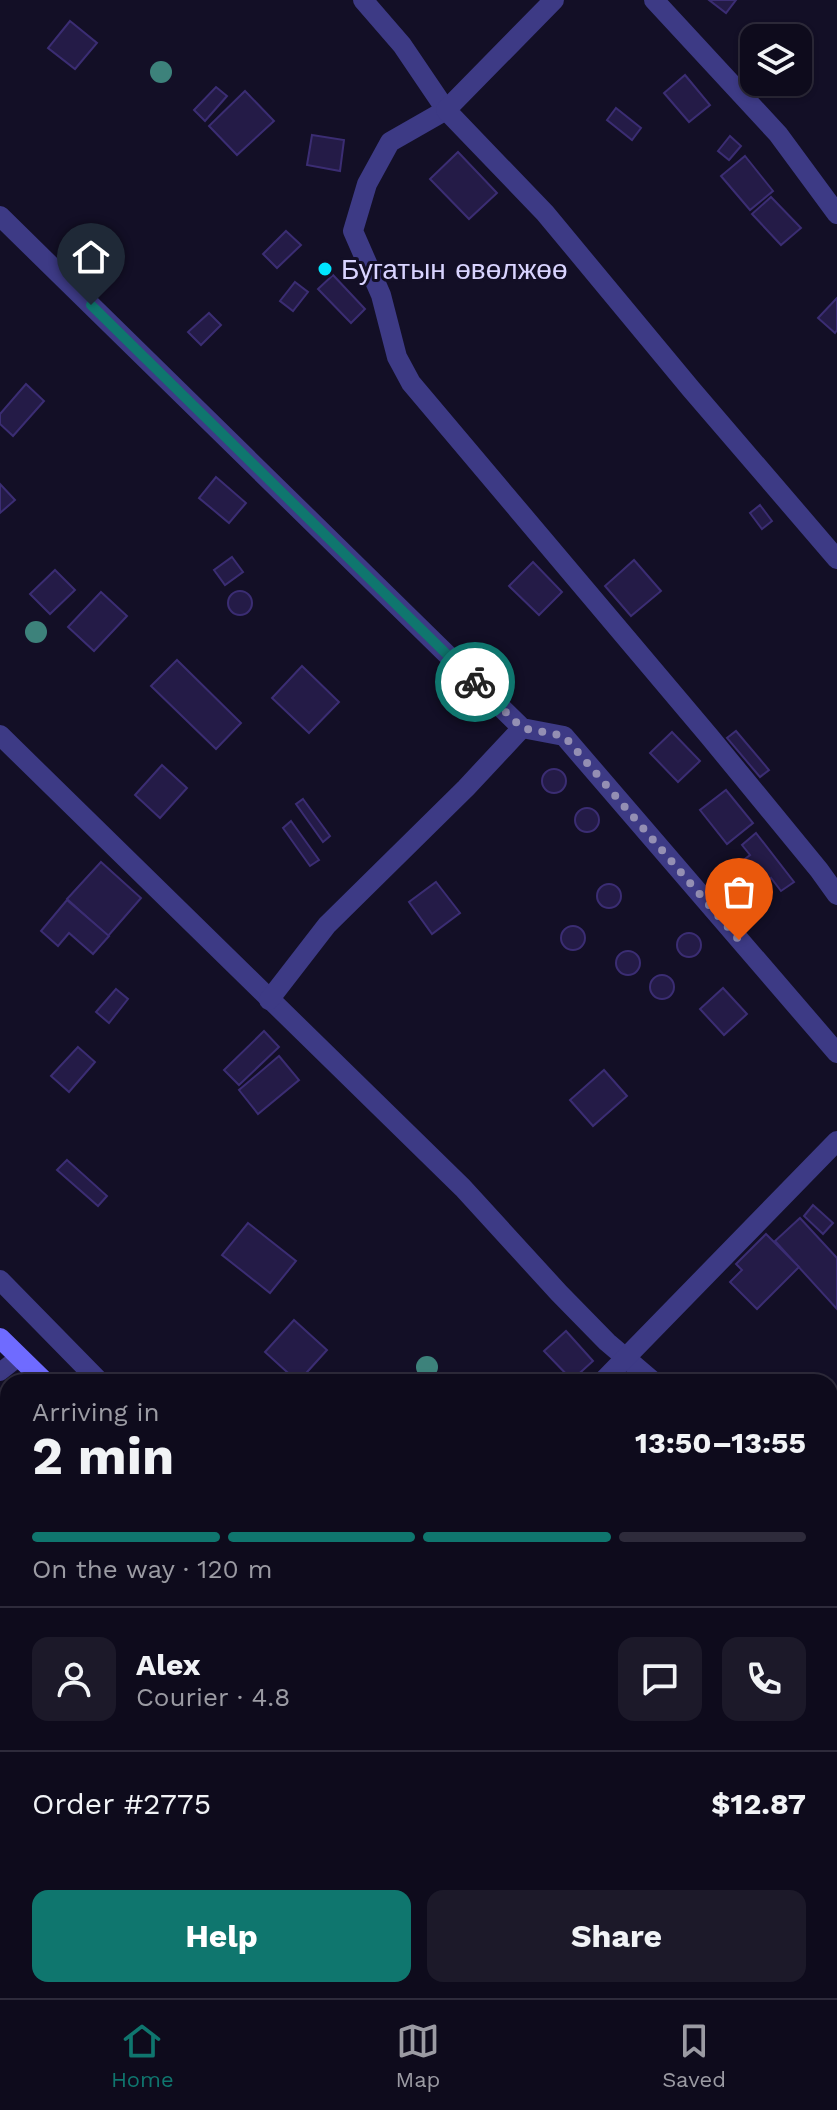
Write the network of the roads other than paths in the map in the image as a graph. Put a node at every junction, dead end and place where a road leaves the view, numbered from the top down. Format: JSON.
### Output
{"nodes":[{"id":1,"x":363,"y":0,"type":"edge"},
{"id":2,"x":554,"y":0,"type":"edge"},
{"id":3,"x":654,"y":0,"type":"edge"},
{"id":4,"x":446,"y":110,"type":"junction"},
{"id":5,"x":837,"y":214,"type":"edge"},
{"id":6,"x":0,"y":216,"type":"edge"},
{"id":7,"x":837,"y":559,"type":"edge"},
{"id":8,"x":522,"y":728,"type":"junction"},
{"id":9,"x":0,"y":735,"type":"edge"},
{"id":10,"x":837,"y":895,"type":"edge"},
{"id":11,"x":269,"y":1000,"type":"junction"},
{"id":12,"x":837,"y":1053,"type":"edge"},
{"id":13,"x":837,"y":1141,"type":"edge"},
{"id":14,"x":0,"y":1280,"type":"edge"},
{"id":15,"x":0,"y":1338,"type":"edge"},
{"id":16,"x":626,"y":1355,"type":"junction"},
{"id":17,"x":19,"y":1357,"type":"junction"},
{"id":18,"x":0,"y":1372,"type":"edge"},
{"id":19,"x":37,"y":1374,"type":"edge"},
{"id":20,"x":92,"y":1374,"type":"edge"},
{"id":21,"x":609,"y":1374,"type":"edge"},
{"id":22,"x":646,"y":1374,"type":"edge"}],
"edges":[{"from":1,"to":4,"type":"street"},
{"from":2,"to":4,"type":"street"},
{"from":3,"to":5,"type":"street"},
{"from":4,"to":7,"type":"street"},
{"from":4,"to":10,"type":"street"},
{"from":6,"to":8,"type":"street"},
{"from":8,"to":11,"type":"street"},
{"from":8,"to":12,"type":"street"},
{"from":9,"to":11,"type":"street"},
{"from":11,"to":16,"type":"street"},
{"from":13,"to":16,"type":"street"},
{"from":14,"to":20,"type":"street"},
{"from":15,"to":17,"type":"main road"},
{"from":16,"to":21,"type":"street"},
{"from":16,"to":22,"type":"street"},
{"from":17,"to":18,"type":"lane"},
{"from":17,"to":19,"type":"main road"}]}
